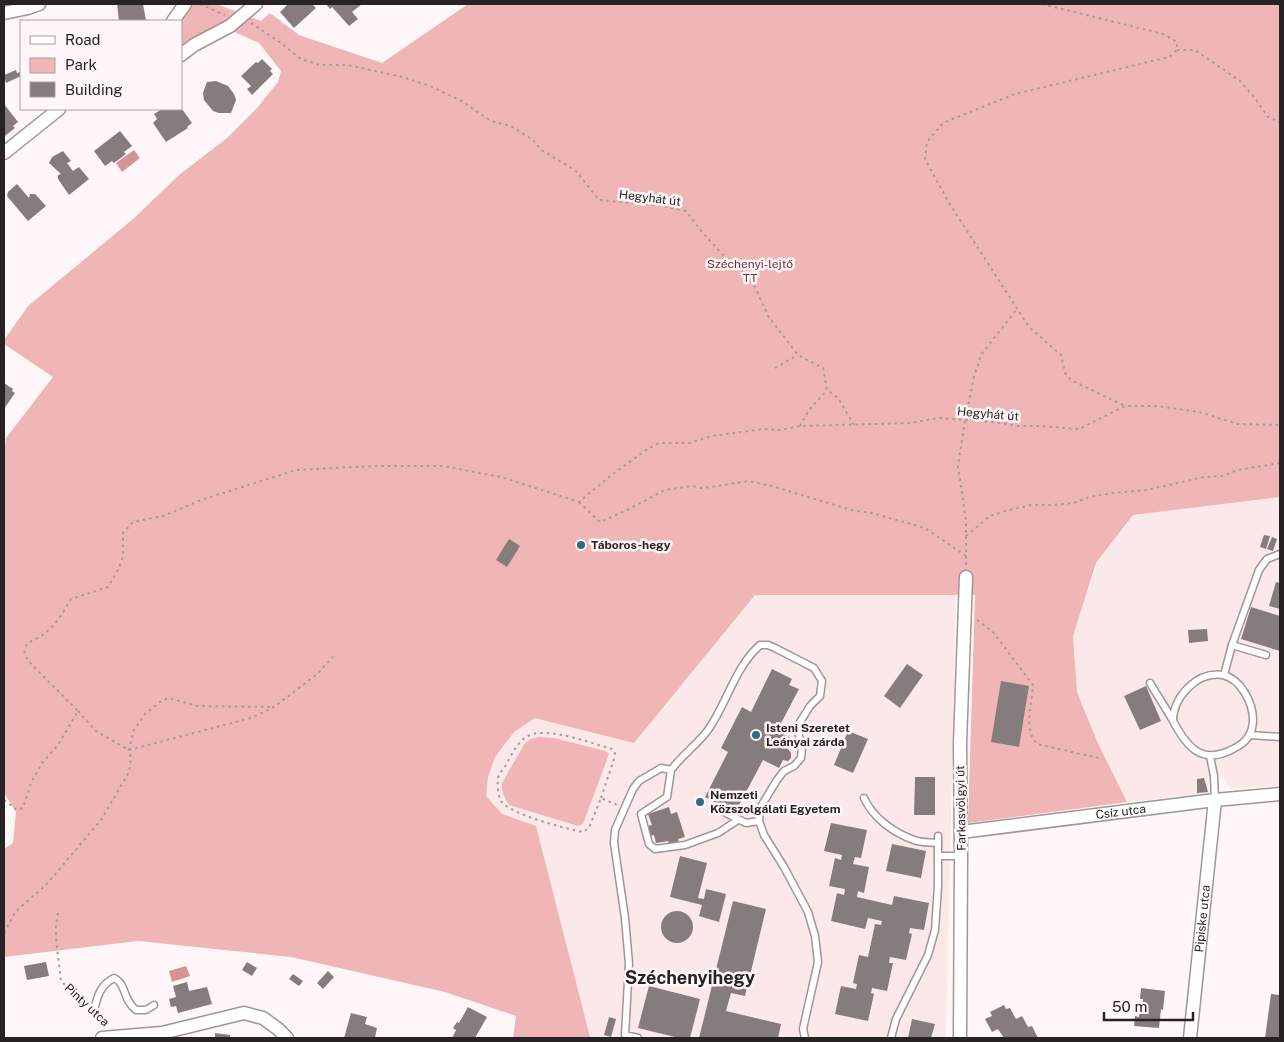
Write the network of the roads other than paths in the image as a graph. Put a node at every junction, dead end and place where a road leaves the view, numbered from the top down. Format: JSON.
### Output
{"nodes":[{"id":1,"x":38,"y":4,"type":"edge"},
{"id":2,"x":185,"y":4,"type":"edge"},
{"id":3,"x":256,"y":4,"type":"edge"},
{"id":4,"x":4,"y":14,"type":"edge"},
{"id":5,"x":174,"y":20,"type":"edge"},
{"id":6,"x":182,"y":54,"type":"edge"},
{"id":7,"x":58,"y":110,"type":"edge"},
{"id":8,"x":4,"y":153,"type":"edge"},
{"id":9,"x":1280,"y":554,"type":"edge"},
{"id":10,"x":966,"y":577,"type":"road end"},
{"id":11,"x":1232,"y":645,"type":"junction"},
{"id":12,"x":1266,"y":655,"type":"dead end"},
{"id":13,"x":1224,"y":675,"type":"junction"},
{"id":14,"x":1150,"y":683,"type":"dead end"},
{"id":15,"x":1172,"y":721,"type":"junction"},
{"id":16,"x":1250,"y":735,"type":"junction"},
{"id":17,"x":1280,"y":736,"type":"edge"},
{"id":18,"x":1210,"y":756,"type":"junction"},
{"id":19,"x":671,"y":770,"type":"junction"},
{"id":20,"x":1280,"y":794,"type":"edge"},
{"id":21,"x":864,"y":798,"type":"dead end"},
{"id":22,"x":1215,"y":800,"type":"junction"},
{"id":23,"x":718,"y":809,"type":"dead end"},
{"id":24,"x":738,"y":820,"type":"junction"},
{"id":25,"x":759,"y":821,"type":"junction"},
{"id":26,"x":961,"y":832,"type":"junction"},
{"id":27,"x":938,"y":856,"type":"junction"},
{"id":28,"x":961,"y":856,"type":"junction"},
{"id":29,"x":154,"y":1005,"type":"dead end"},
{"id":30,"x":94,"y":1011,"type":"road end"},
{"id":31,"x":102,"y":1038,"type":"edge"},
{"id":32,"x":287,"y":1038,"type":"edge"},
{"id":33,"x":638,"y":1038,"type":"edge"},
{"id":34,"x":805,"y":1038,"type":"edge"},
{"id":35,"x":891,"y":1038,"type":"edge"},
{"id":36,"x":960,"y":1038,"type":"edge"},
{"id":37,"x":1190,"y":1038,"type":"edge"}],
"edges":[{"from":1,"to":4,"type":"street"},
{"from":2,"to":5,"type":"street"},
{"from":3,"to":6,"type":"street"},
{"from":7,"to":8,"type":"street"},
{"from":9,"to":11,"type":"lane"},
{"from":10,"to":26,"type":"street","name":"Farkasvölgyi út"},
{"from":11,"to":12,"type":"lane"},
{"from":11,"to":13,"type":"lane"},
{"from":13,"to":15,"type":"lane"},
{"from":13,"to":16,"type":"lane"},
{"from":14,"to":15,"type":"lane"},
{"from":15,"to":18,"type":"lane"},
{"from":16,"to":17,"type":"lane"},
{"from":16,"to":18,"type":"lane"},
{"from":18,"to":22,"type":"lane"},
{"from":19,"to":24,"type":"lane"},
{"from":19,"to":25,"type":"lane"},
{"from":19,"to":33,"type":"lane"},
{"from":20,"to":22,"type":"street","name":"Csíz utca"},
{"from":21,"to":27,"type":"lane"},
{"from":22,"to":26,"type":"street","name":"Csíz utca"},
{"from":22,"to":37,"type":"street","name":"Pipiske utca"},
{"from":23,"to":24,"type":"lane"},
{"from":24,"to":25,"type":"lane"},
{"from":25,"to":34,"type":"lane"},
{"from":26,"to":28,"type":"street","name":"Farkasvölgyi út"},
{"from":27,"to":28,"type":"lane"},
{"from":27,"to":35,"type":"lane"},
{"from":28,"to":36,"type":"street","name":"Farkasvölgyi út"},
{"from":29,"to":30,"type":"lane"},
{"from":31,"to":32,"type":"street","name":"Pinty utca"}]}
